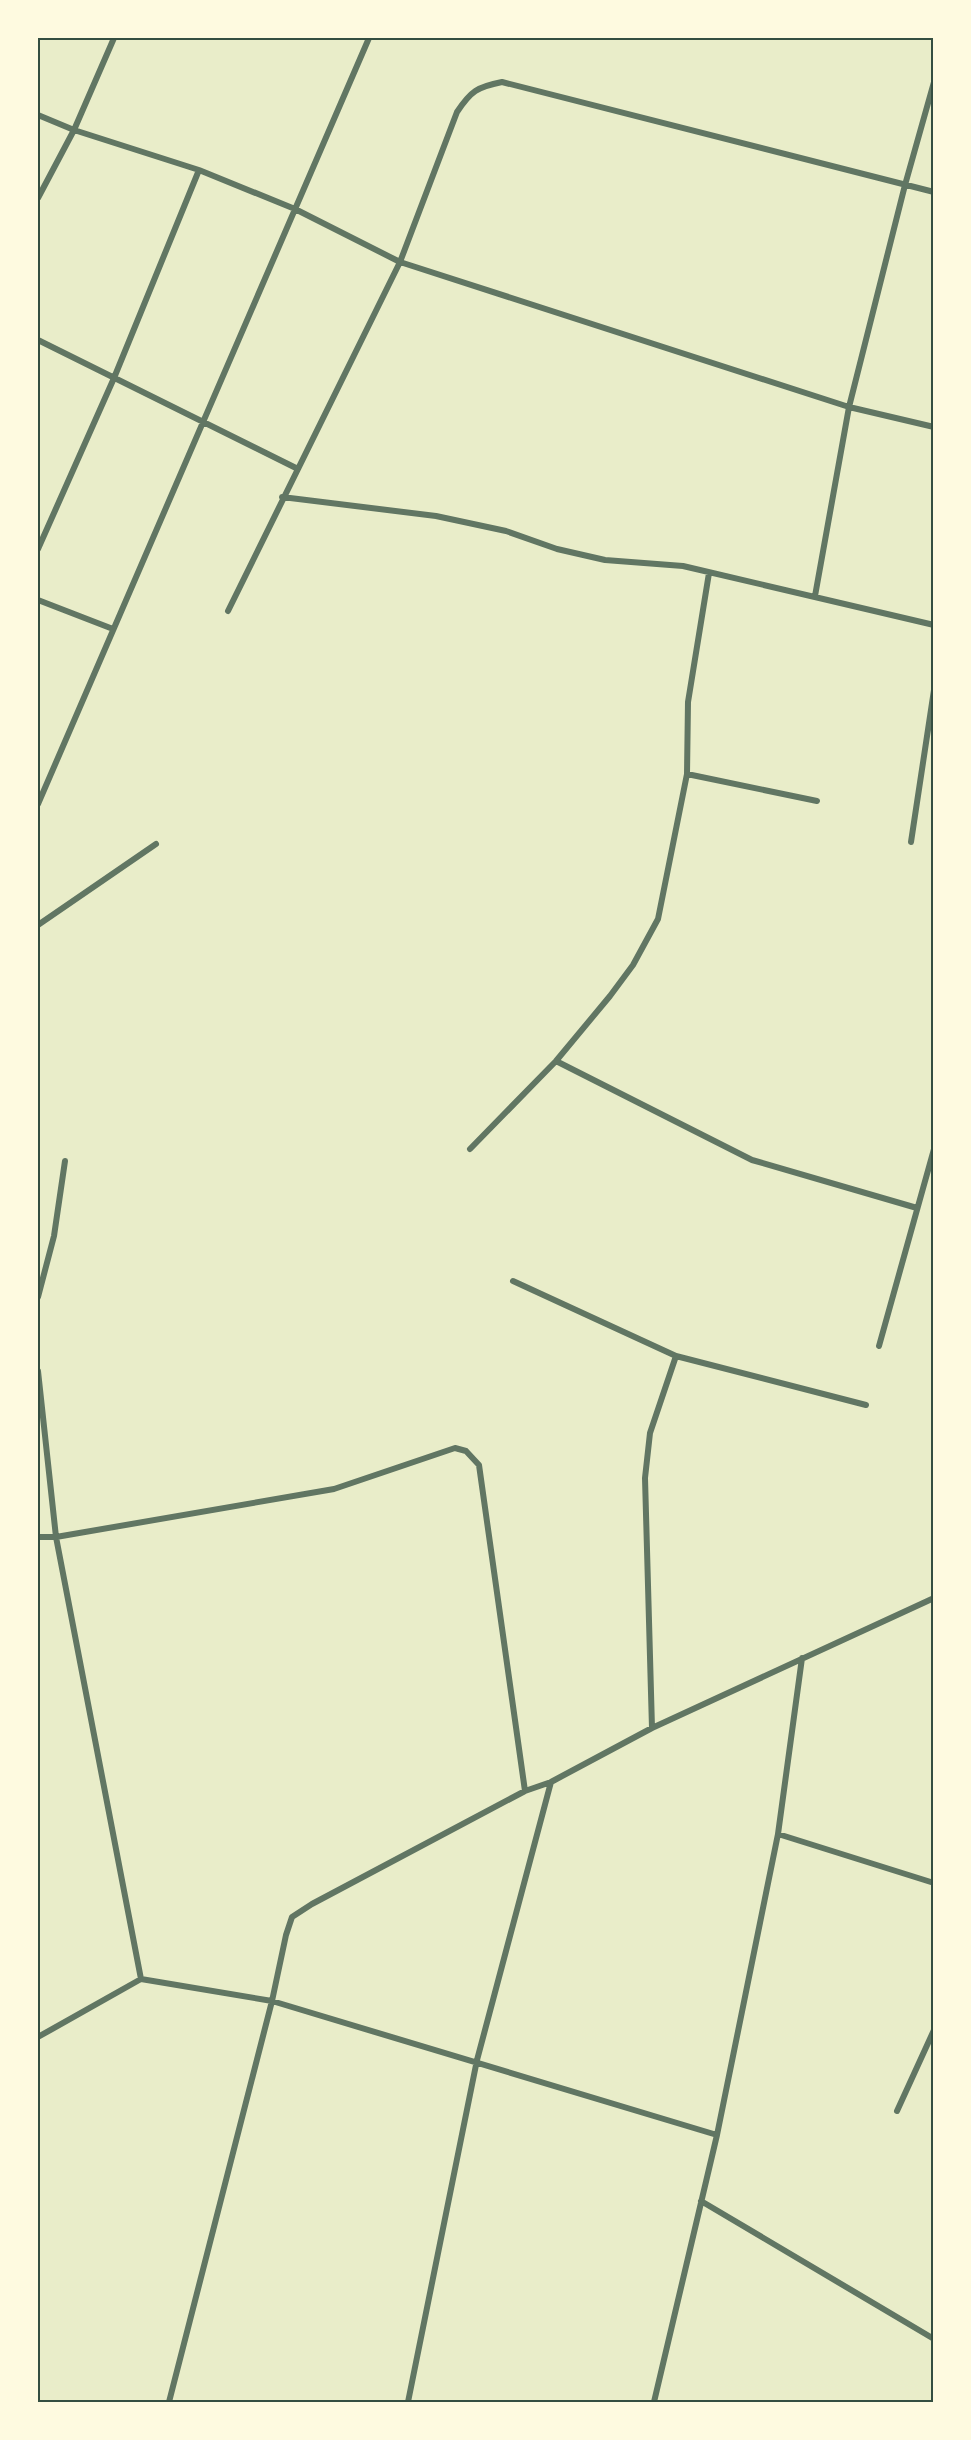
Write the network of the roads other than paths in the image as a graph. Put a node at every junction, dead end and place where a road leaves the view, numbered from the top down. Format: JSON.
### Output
{"nodes":[{"id":1,"x":114,"y":38,"type":"edge"},
{"id":2,"x":369,"y":38,"type":"edge"},
{"id":3,"x":933,"y":82,"type":"edge"},
{"id":4,"x":38,"y":115,"type":"edge"},
{"id":5,"x":74,"y":130,"type":"junction"},
{"id":6,"x":199,"y":170,"type":"junction"},
{"id":7,"x":904,"y":185,"type":"junction"},
{"id":8,"x":933,"y":192,"type":"edge"},
{"id":9,"x":38,"y":198,"type":"edge"},
{"id":10,"x":295,"y":209,"type":"junction"},
{"id":11,"x":400,"y":262,"type":"junction"},
{"id":12,"x":38,"y":340,"type":"edge"},
{"id":13,"x":114,"y":378,"type":"junction"},
{"id":14,"x":849,"y":407,"type":"junction"},
{"id":15,"x":203,"y":421,"type":"junction"},
{"id":16,"x":933,"y":427,"type":"edge"},
{"id":17,"x":296,"y":468,"type":"junction"},
{"id":18,"x":282,"y":497,"type":"junction"},
{"id":19,"x":38,"y":549,"type":"edge"},
{"id":20,"x":709,"y":573,"type":"junction"},
{"id":21,"x":815,"y":596,"type":"junction"},
{"id":22,"x":38,"y":600,"type":"edge"},
{"id":23,"x":228,"y":611,"type":"dead end"},
{"id":24,"x":933,"y":625,"type":"edge"},
{"id":25,"x":113,"y":629,"type":"junction"},
{"id":26,"x":933,"y":690,"type":"edge"},
{"id":27,"x":687,"y":774,"type":"junction"},
{"id":28,"x":817,"y":801,"type":"dead end"},
{"id":29,"x":38,"y":804,"type":"edge"},
{"id":30,"x":911,"y":843,"type":"dead end"},
{"id":31,"x":156,"y":844,"type":"dead end"},
{"id":32,"x":38,"y":924,"type":"edge"},
{"id":33,"x":556,"y":1061,"type":"junction"},
{"id":34,"x":470,"y":1149,"type":"dead end"},
{"id":35,"x":933,"y":1149,"type":"edge"},
{"id":36,"x":65,"y":1161,"type":"dead end"},
{"id":37,"x":917,"y":1208,"type":"junction"},
{"id":38,"x":513,"y":1281,"type":"dead end"},
{"id":39,"x":38,"y":1297,"type":"edge"},
{"id":40,"x":879,"y":1346,"type":"dead end"},
{"id":41,"x":676,"y":1356,"type":"junction"},
{"id":42,"x":38,"y":1371,"type":"edge"},
{"id":43,"x":866,"y":1405,"type":"dead end"},
{"id":44,"x":38,"y":1537,"type":"edge"},
{"id":45,"x":56,"y":1537,"type":"junction"},
{"id":46,"x":933,"y":1598,"type":"edge"},
{"id":47,"x":801,"y":1658,"type":"junction"},
{"id":48,"x":652,"y":1728,"type":"junction"},
{"id":49,"x":551,"y":1782,"type":"junction"},
{"id":50,"x":525,"y":1791,"type":"junction"},
{"id":51,"x":778,"y":1834,"type":"junction"},
{"id":52,"x":933,"y":1883,"type":"edge"},
{"id":53,"x":141,"y":1979,"type":"junction"},
{"id":54,"x":272,"y":2001,"type":"junction"},
{"id":55,"x":933,"y":2030,"type":"edge"},
{"id":56,"x":38,"y":2037,"type":"edge"},
{"id":57,"x":477,"y":2060,"type":"junction"},
{"id":58,"x":897,"y":2111,"type":"dead end"},
{"id":59,"x":717,"y":2135,"type":"junction"},
{"id":60,"x":701,"y":2201,"type":"junction"},
{"id":61,"x":933,"y":2339,"type":"edge"},
{"id":62,"x":655,"y":2402,"type":"edge"},
{"id":63,"x":169,"y":2403,"type":"edge"},
{"id":64,"x":408,"y":2403,"type":"edge"}],
"edges":[{"from":1,"to":5,"type":"street"},
{"from":2,"to":10,"type":"street"},
{"from":3,"to":7,"type":"street"},
{"from":4,"to":5,"type":"street"},
{"from":5,"to":6,"type":"street"},
{"from":5,"to":9,"type":"street"},
{"from":6,"to":10,"type":"street"},
{"from":6,"to":13,"type":"street"},
{"from":7,"to":8,"type":"street"},
{"from":7,"to":11,"type":"street"},
{"from":7,"to":14,"type":"street"},
{"from":10,"to":11,"type":"street"},
{"from":10,"to":15,"type":"street"},
{"from":11,"to":14,"type":"street"},
{"from":11,"to":17,"type":"street"},
{"from":12,"to":13,"type":"street"},
{"from":13,"to":15,"type":"street"},
{"from":13,"to":19,"type":"street"},
{"from":14,"to":16,"type":"street"},
{"from":14,"to":21,"type":"street"},
{"from":15,"to":17,"type":"street"},
{"from":15,"to":25,"type":"street"},
{"from":17,"to":18,"type":"street"},
{"from":18,"to":20,"type":"street"},
{"from":18,"to":23,"type":"street"},
{"from":20,"to":21,"type":"street"},
{"from":20,"to":27,"type":"street"},
{"from":21,"to":24,"type":"street"},
{"from":22,"to":25,"type":"street"},
{"from":25,"to":29,"type":"street"},
{"from":26,"to":30,"type":"street"},
{"from":27,"to":28,"type":"street"},
{"from":27,"to":33,"type":"street"},
{"from":31,"to":32,"type":"street"},
{"from":33,"to":34,"type":"street"},
{"from":33,"to":37,"type":"street"},
{"from":35,"to":37,"type":"street"},
{"from":36,"to":39,"type":"street"},
{"from":37,"to":40,"type":"street"},
{"from":38,"to":41,"type":"street"},
{"from":41,"to":43,"type":"street"},
{"from":41,"to":48,"type":"street"},
{"from":42,"to":45,"type":"street"},
{"from":44,"to":45,"type":"street"},
{"from":45,"to":50,"type":"street"},
{"from":45,"to":53,"type":"street"},
{"from":46,"to":47,"type":"street"},
{"from":47,"to":48,"type":"street"},
{"from":47,"to":51,"type":"street"},
{"from":48,"to":49,"type":"street"},
{"from":49,"to":50,"type":"street"},
{"from":49,"to":57,"type":"street"},
{"from":50,"to":54,"type":"street"},
{"from":51,"to":52,"type":"street"},
{"from":51,"to":59,"type":"street"},
{"from":53,"to":54,"type":"street"},
{"from":53,"to":56,"type":"street"},
{"from":54,"to":57,"type":"street"},
{"from":54,"to":63,"type":"street"},
{"from":55,"to":58,"type":"street"},
{"from":57,"to":59,"type":"street"},
{"from":57,"to":64,"type":"street"},
{"from":59,"to":60,"type":"street"},
{"from":60,"to":61,"type":"street"},
{"from":60,"to":62,"type":"street"}]}
